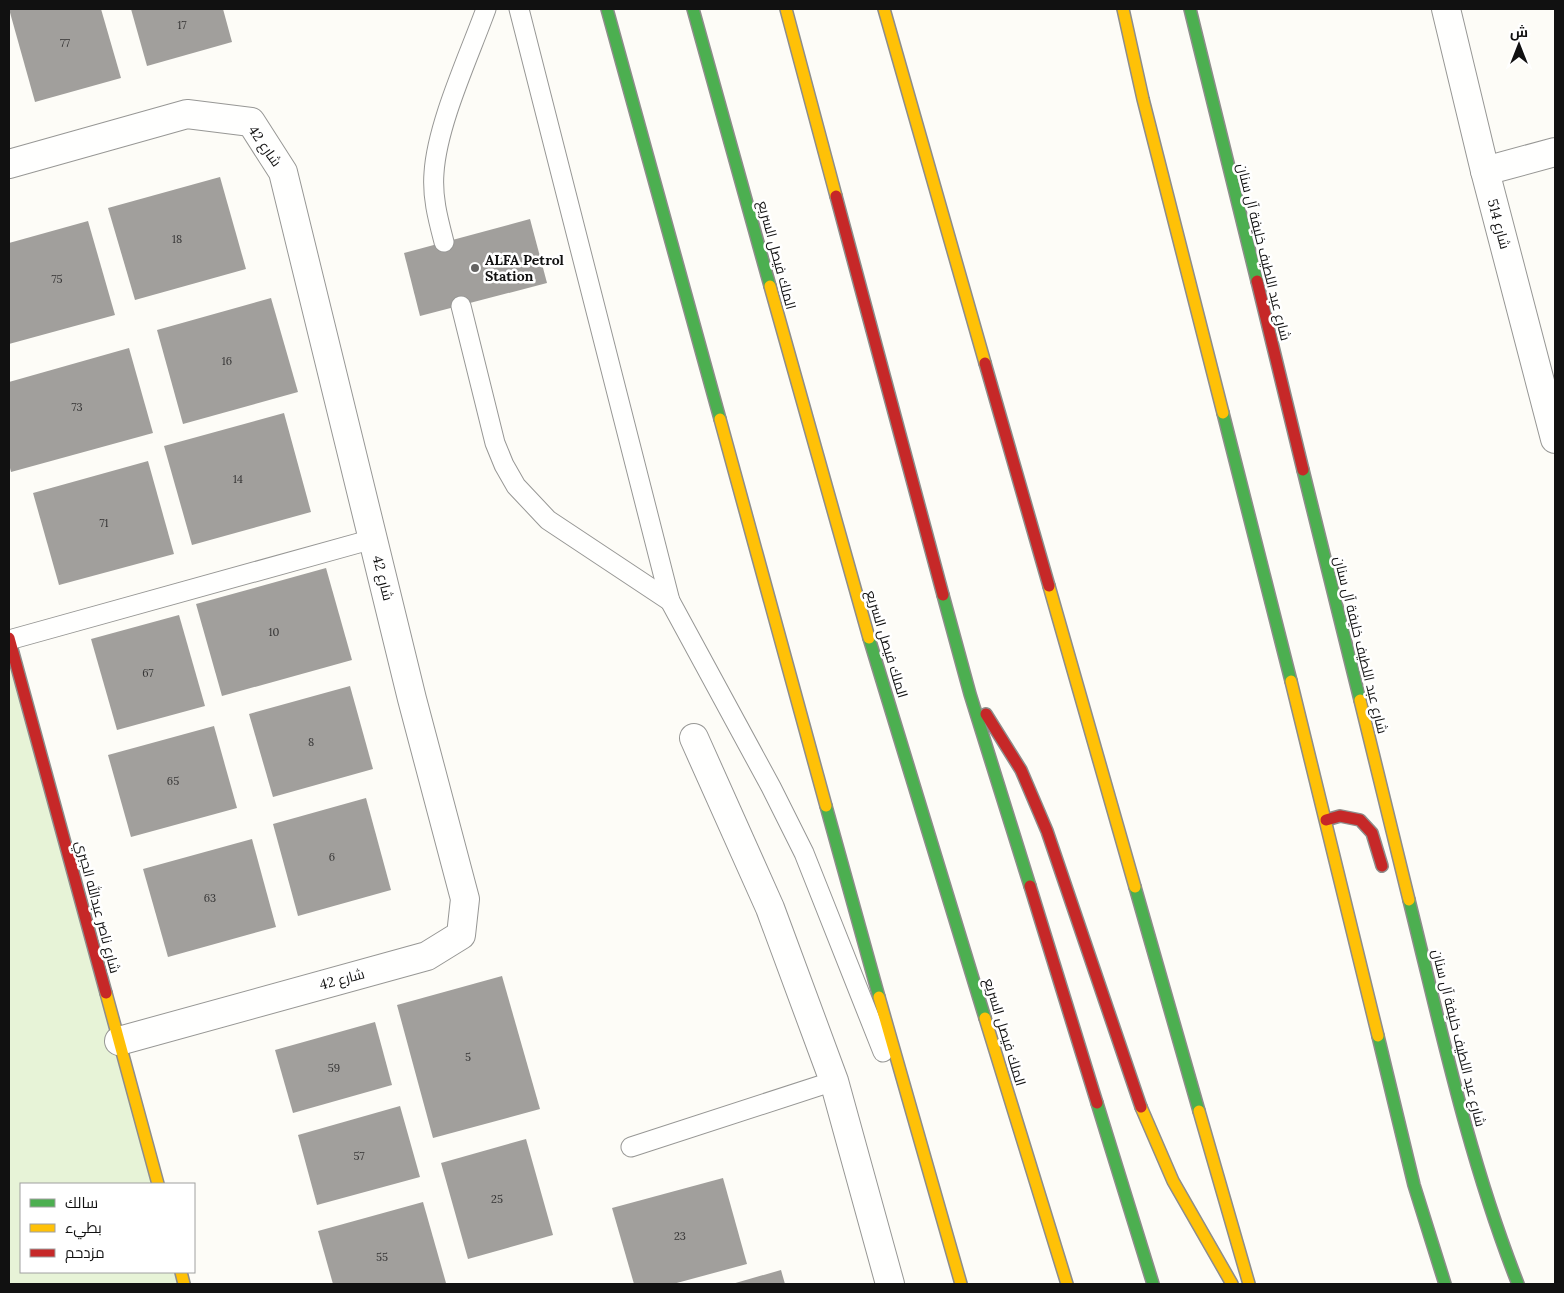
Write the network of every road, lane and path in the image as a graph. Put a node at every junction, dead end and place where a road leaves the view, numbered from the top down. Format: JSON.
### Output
{"nodes":[{"id":1,"x":486,"y":9,"type":"edge"},
{"id":2,"x":520,"y":9,"type":"edge"},
{"id":3,"x":607,"y":9,"type":"edge"},
{"id":4,"x":693,"y":9,"type":"edge"},
{"id":5,"x":786,"y":9,"type":"edge"},
{"id":6,"x":884,"y":9,"type":"edge"},
{"id":7,"x":1123,"y":9,"type":"edge"},
{"id":8,"x":1190,"y":9,"type":"edge"},
{"id":9,"x":1446,"y":9,"type":"edge"},
{"id":10,"x":1555,"y":152,"type":"edge"},
{"id":11,"x":9,"y":164,"type":"edge"},
{"id":12,"x":1485,"y":171,"type":"junction"},
{"id":13,"x":444,"y":242,"type":"dead end"},
{"id":14,"x":460,"y":306,"type":"dead end"},
{"id":15,"x":1554,"y":431,"type":"edge"},
{"id":16,"x":373,"y":539,"type":"junction"},
{"id":17,"x":670,"y":601,"type":"junction"},
{"id":18,"x":9,"y":639,"type":"edge"},
{"id":19,"x":970,"y":694,"type":"junction"},
{"id":20,"x":694,"y":738,"type":"dead end"},
{"id":21,"x":1326,"y":820,"type":"junction"},
{"id":22,"x":1384,"y":875,"type":"dead end"},
{"id":23,"x":1417,"y":980,"type":"dead end"},
{"id":24,"x":1437,"y":1014,"type":"junction"},
{"id":25,"x":119,"y":1040,"type":"junction"},
{"id":26,"x":834,"y":1081,"type":"junction"},
{"id":27,"x":908,"y":1104,"type":"junction"},
{"id":28,"x":631,"y":1147,"type":"dead end"},
{"id":29,"x":158,"y":1183,"type":"edge"},
{"id":30,"x":890,"y":1284,"type":"edge"},
{"id":31,"x":961,"y":1284,"type":"edge"},
{"id":32,"x":1067,"y":1284,"type":"edge"},
{"id":33,"x":1153,"y":1284,"type":"edge"},
{"id":34,"x":1232,"y":1284,"type":"edge"},
{"id":35,"x":1249,"y":1284,"type":"edge"},
{"id":36,"x":1445,"y":1284,"type":"edge"},
{"id":37,"x":1518,"y":1284,"type":"edge"}],
"edges":[{"from":1,"to":13,"type":"lane"},
{"from":2,"to":17,"type":"lane"},
{"from":3,"to":27,"type":"main road"},
{"from":4,"to":32,"type":"main road","name":"الملك فيصل السريع"},
{"from":5,"to":19,"type":"main road"},
{"from":6,"to":35,"type":"main road"},
{"from":7,"to":21,"type":"main road"},
{"from":8,"to":24,"type":"main road","name":"شارع عبد اللطيف خليفة آل سنان"},
{"from":9,"to":12,"type":"street","name":"شارع 514"},
{"from":10,"to":12,"type":"street"},
{"from":11,"to":16,"type":"street","name":"شارع 42"},
{"from":12,"to":15,"type":"street","name":"شارع 514"},
{"from":14,"to":17,"type":"lane"},
{"from":16,"to":18,"type":"lane"},
{"from":16,"to":25,"type":"street","name":"شارع 42"},
{"from":17,"to":27,"type":"lane"},
{"from":18,"to":25,"type":"main road","name":"شارع ناصر عبدالله الجبري"},
{"from":19,"to":33,"type":"main road"},
{"from":19,"to":34,"type":"main road"},
{"from":20,"to":26,"type":"street"},
{"from":21,"to":22,"type":"main road"},
{"from":21,"to":36,"type":"main road"},
{"from":23,"to":24,"type":"main road"},
{"from":24,"to":37,"type":"main road","name":"شارع عبد اللطيف خليفة آل سنان"},
{"from":25,"to":29,"type":"main road","name":"شارع ناصر عبدالله الجبري"},
{"from":26,"to":28,"type":"lane"},
{"from":26,"to":30,"type":"street"},
{"from":27,"to":31,"type":"main road"}]}
